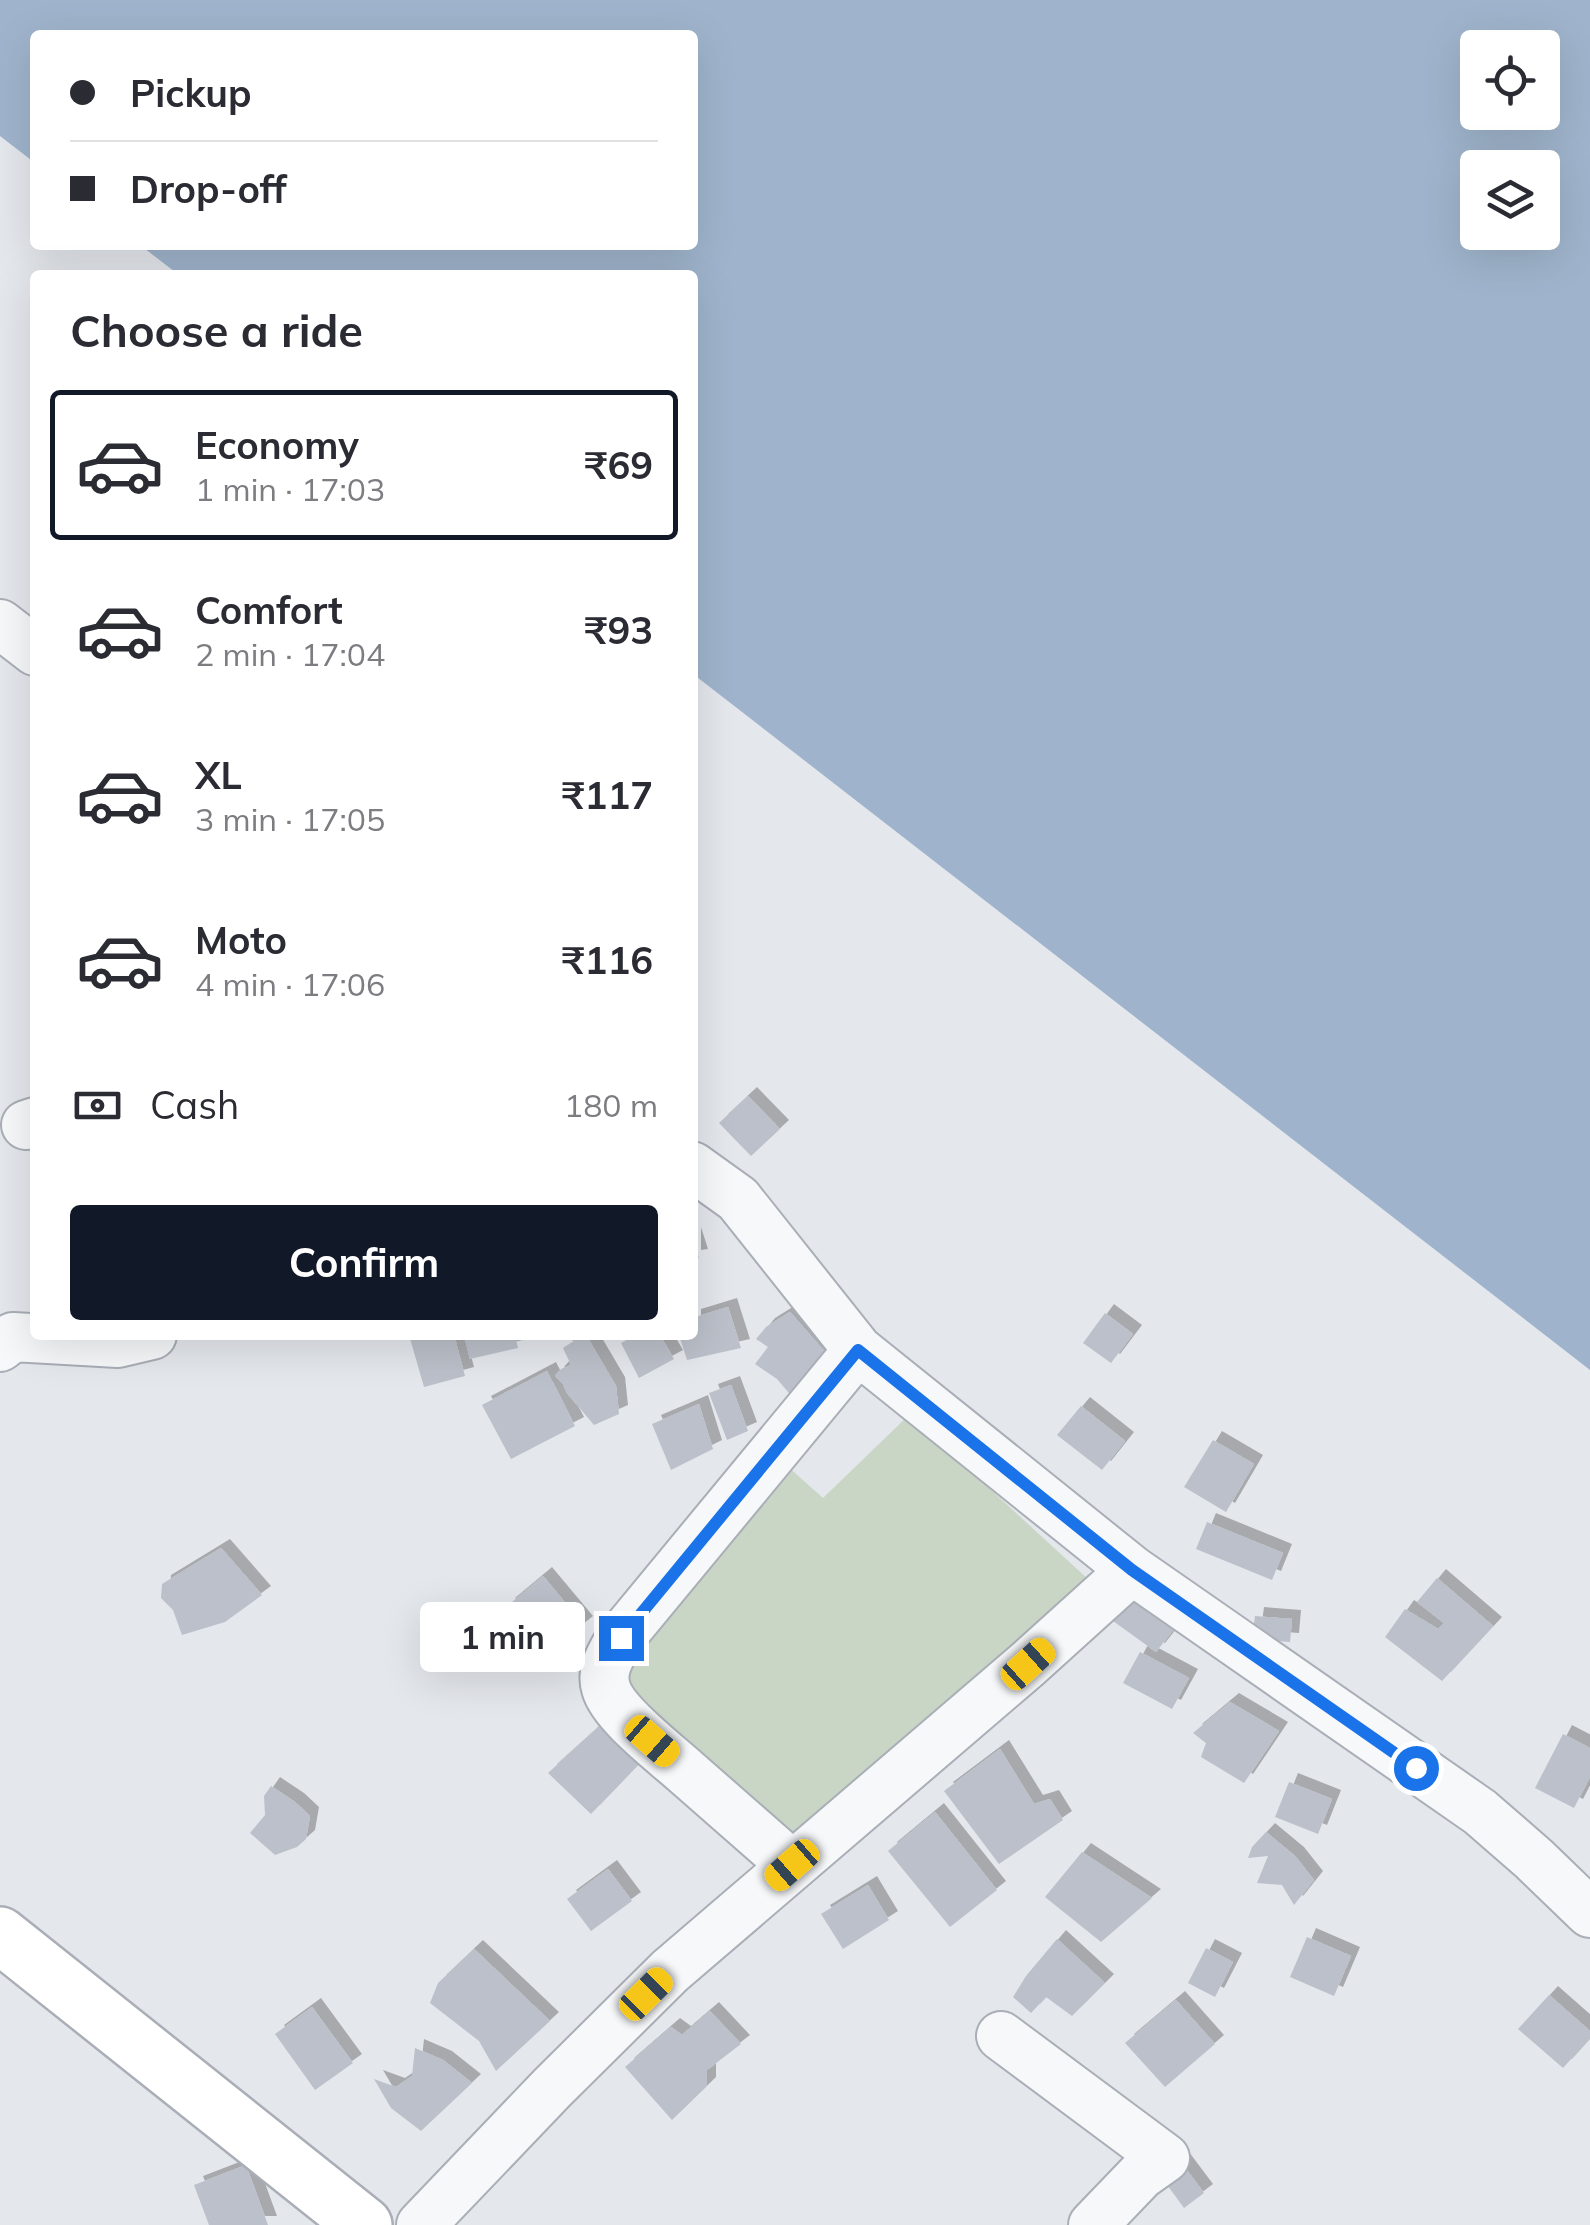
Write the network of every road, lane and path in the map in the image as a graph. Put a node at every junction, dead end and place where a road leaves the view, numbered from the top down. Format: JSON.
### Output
{"nodes":[{"id":1,"x":0,"y":624,"type":"edge"},
{"id":2,"x":30,"y":648,"type":"edge"},
{"id":3,"x":698,"y":1170,"type":"edge"},
{"id":4,"x":30,"y":1338,"type":"edge"},
{"id":5,"x":65,"y":1340,"type":"edge"},
{"id":6,"x":131,"y":1340,"type":"edge"},
{"id":7,"x":0,"y":1347,"type":"edge"},
{"id":8,"x":858,"y":1350,"type":"junction"},
{"id":9,"x":1132,"y":1570,"type":"junction"},
{"id":10,"x":792,"y":1865,"type":"junction"},
{"id":11,"x":1590,"y":1913,"type":"edge"},
{"id":12,"x":0,"y":1936,"type":"edge"},
{"id":13,"x":1001,"y":2036,"type":"dead end"},
{"id":14,"x":364,"y":2225,"type":"edge"},
{"id":15,"x":421,"y":2225,"type":"edge"},
{"id":16,"x":1093,"y":2225,"type":"edge"}],
"edges":[{"from":1,"to":2,"type":"street"},
{"from":3,"to":8,"type":"street"},
{"from":4,"to":7,"type":"street"},
{"from":5,"to":6,"type":"street"},
{"from":8,"to":9,"type":"street"},
{"from":8,"to":10,"type":"street"},
{"from":9,"to":10,"type":"street"},
{"from":9,"to":11,"type":"street"},
{"from":10,"to":15,"type":"street"},
{"from":12,"to":14,"type":"main road"},
{"from":13,"to":16,"type":"street"}]}
